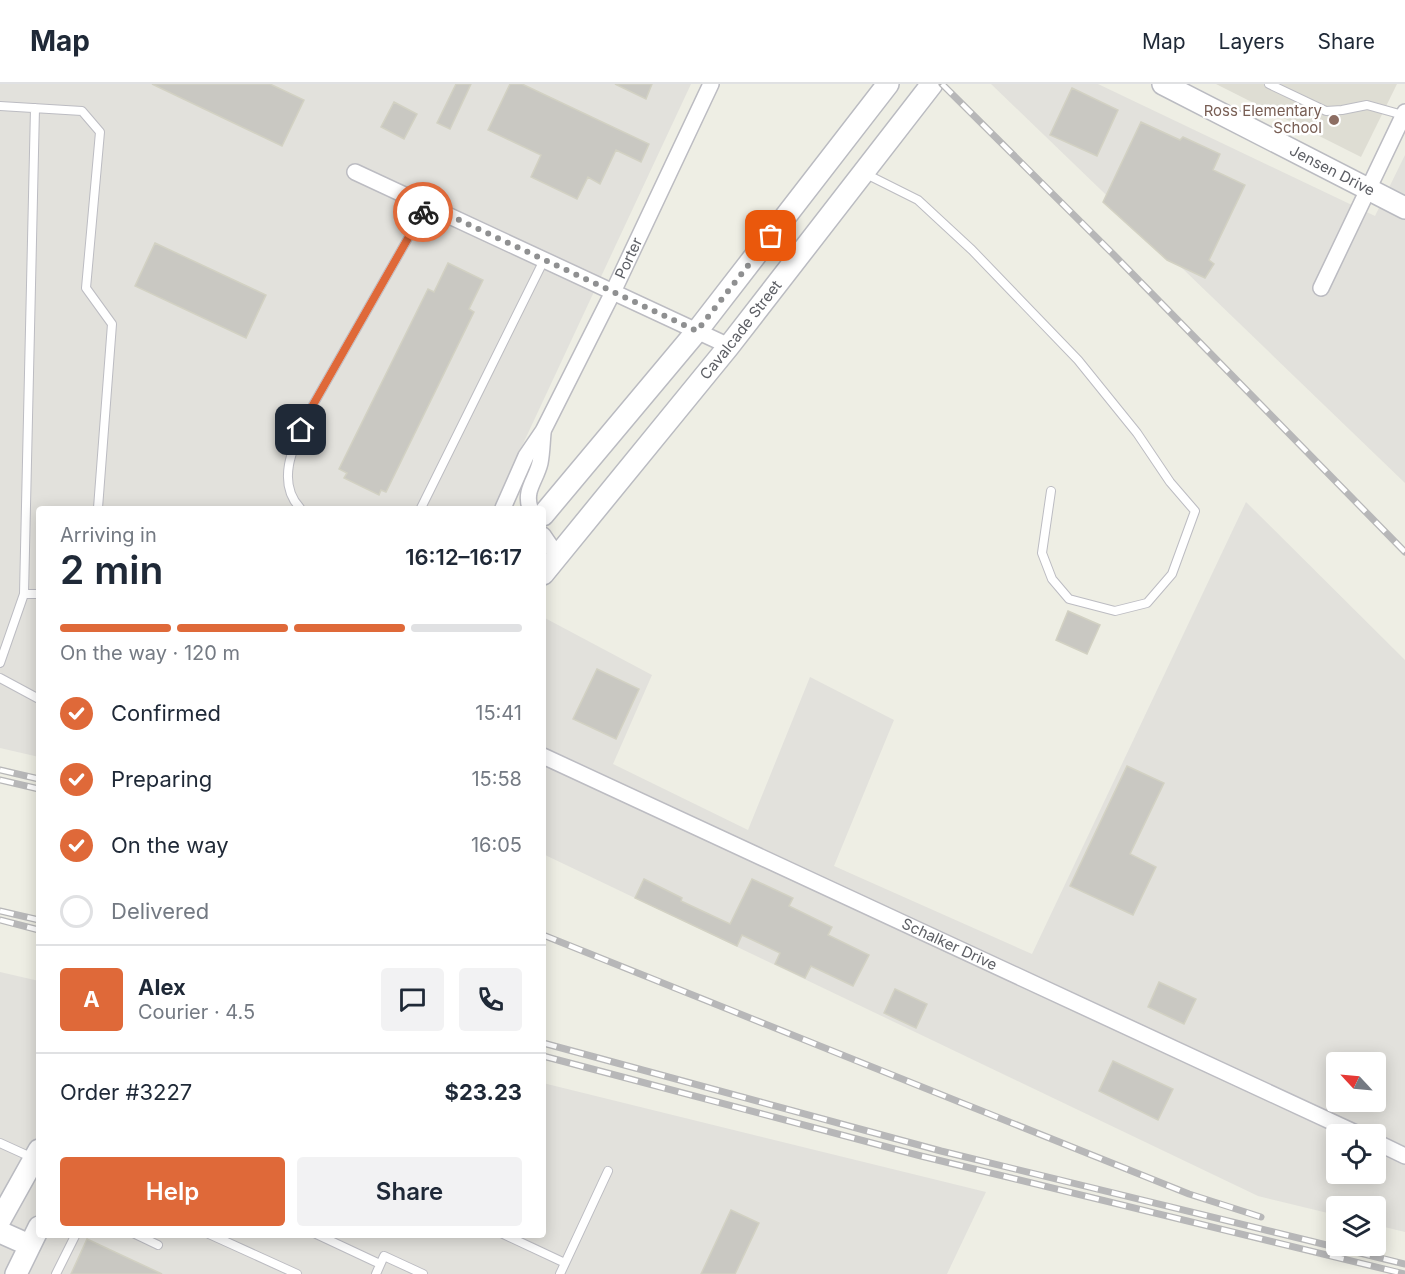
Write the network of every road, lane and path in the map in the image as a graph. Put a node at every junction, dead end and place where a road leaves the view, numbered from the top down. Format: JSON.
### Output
{"nodes":[{"id":1,"x":711,"y":84,"type":"edge"},
{"id":2,"x":888,"y":84,"type":"edge"},
{"id":3,"x":932,"y":84,"type":"edge"},
{"id":4,"x":1163,"y":84,"type":"edge"},
{"id":5,"x":1269,"y":84,"type":"edge"},
{"id":6,"x":0,"y":106,"type":"edge"},
{"id":7,"x":35,"y":108,"type":"junction"},
{"id":8,"x":1404,"y":113,"type":"edge"},
{"id":9,"x":355,"y":172,"type":"dead end"},
{"id":10,"x":863,"y":172,"type":"junction"},
{"id":11,"x":1368,"y":190,"type":"junction"},
{"id":12,"x":427,"y":205,"type":"junction"},
{"id":13,"x":1405,"y":208,"type":"edge"},
{"id":14,"x":544,"y":260,"type":"junction"},
{"id":15,"x":1321,"y":288,"type":"dead end"},
{"id":16,"x":613,"y":292,"type":"junction"},
{"id":17,"x":697,"y":331,"type":"junction"},
{"id":18,"x":729,"y":346,"type":"junction"},
{"id":19,"x":543,"y":431,"type":"junction"},
{"id":20,"x":1051,"y":491,"type":"dead end"},
{"id":21,"x":98,"y":506,"type":"edge"},
{"id":22,"x":298,"y":506,"type":"edge"},
{"id":23,"x":422,"y":506,"type":"edge"},
{"id":24,"x":504,"y":506,"type":"edge"},
{"id":25,"x":529,"y":506,"type":"edge"},
{"id":26,"x":546,"y":511,"type":"edge"},
{"id":27,"x":546,"y":539,"type":"edge"},
{"id":28,"x":558,"y":557,"type":"junction"},
{"id":29,"x":546,"y":571,"type":"edge"},
{"id":30,"x":24,"y":594,"type":"junction"},
{"id":31,"x":36,"y":594,"type":"edge"},
{"id":32,"x":0,"y":663,"type":"edge"},
{"id":33,"x":0,"y":678,"type":"edge"},
{"id":34,"x":36,"y":697,"type":"edge"},
{"id":35,"x":546,"y":757,"type":"edge"},
{"id":36,"x":1336,"y":1124,"type":"edge"},
{"id":37,"x":0,"y":1143,"type":"edge"},
{"id":38,"x":1386,"y":1147,"type":"edge"},
{"id":39,"x":36,"y":1154,"type":"edge"},
{"id":40,"x":1405,"y":1156,"type":"edge"},
{"id":41,"x":608,"y":1171,"type":"dead end"},
{"id":42,"x":0,"y":1220,"type":"edge"},
{"id":43,"x":0,"y":1232,"type":"edge"},
{"id":44,"x":34,"y":1236,"type":"edge"},
{"id":45,"x":74,"y":1238,"type":"edge"},
{"id":46,"x":143,"y":1238,"type":"edge"},
{"id":47,"x":219,"y":1238,"type":"edge"},
{"id":48,"x":325,"y":1238,"type":"edge"},
{"id":49,"x":512,"y":1238,"type":"edge"},
{"id":50,"x":158,"y":1245,"type":"dead end"},
{"id":51,"x":565,"y":1263,"type":"junction"},
{"id":52,"x":380,"y":1264,"type":"junction"},
{"id":53,"x":16,"y":1274,"type":"edge"},
{"id":54,"x":56,"y":1274,"type":"edge"},
{"id":55,"x":297,"y":1274,"type":"edge"},
{"id":56,"x":376,"y":1274,"type":"edge"},
{"id":57,"x":423,"y":1274,"type":"edge"},
{"id":58,"x":560,"y":1274,"type":"edge"}],
"edges":[{"from":1,"to":16,"type":"street","name":"Porter"},
{"from":2,"to":17,"type":"main road"},
{"from":3,"to":10,"type":"main road","name":"Cavalcade Street"},
{"from":4,"to":11,"type":"main road","name":"Jensen Drive"},
{"from":5,"to":8,"type":"lane"},
{"from":6,"to":7,"type":"lane"},
{"from":7,"to":21,"type":"lane"},
{"from":7,"to":30,"type":"lane"},
{"from":8,"to":11,"type":"street"},
{"from":9,"to":12,"type":"street"},
{"from":10,"to":18,"type":"main road","name":"Cavalcade Street"},
{"from":10,"to":20,"type":"lane"},
{"from":11,"to":13,"type":"main road","name":"Jensen Drive"},
{"from":11,"to":15,"type":"street"},
{"from":12,"to":14,"type":"street"},
{"from":12,"to":22,"type":"lane"},
{"from":14,"to":16,"type":"street"},
{"from":14,"to":23,"type":"lane"},
{"from":16,"to":17,"type":"street"},
{"from":16,"to":19,"type":"street","name":"Porter"},
{"from":17,"to":18,"type":"street"},
{"from":17,"to":26,"type":"main road"},
{"from":18,"to":28,"type":"main road","name":"Cavalcade Street"},
{"from":19,"to":24,"type":"street","name":"Porter"},
{"from":19,"to":25,"type":"street","name":"Porter"},
{"from":27,"to":28,"type":"street"},
{"from":28,"to":29,"type":"main road","name":"Cavalcade Street"},
{"from":30,"to":31,"type":"lane"},
{"from":30,"to":32,"type":"lane"},
{"from":33,"to":34,"type":"lane"},
{"from":35,"to":36,"type":"street","name":"Schalker Drive"},
{"from":37,"to":39,"type":"lane"},
{"from":38,"to":40,"type":"street"},
{"from":39,"to":42,"type":"main road"},
{"from":41,"to":51,"type":"lane"},
{"from":43,"to":44,"type":"main road"},
{"from":44,"to":53,"type":"main road"},
{"from":45,"to":54,"type":"lane"},
{"from":46,"to":50,"type":"lane"},
{"from":47,"to":55,"type":"lane"},
{"from":48,"to":52,"type":"lane"},
{"from":49,"to":51,"type":"lane"},
{"from":51,"to":58,"type":"lane"},
{"from":52,"to":56,"type":"lane"},
{"from":52,"to":57,"type":"lane"}]}
